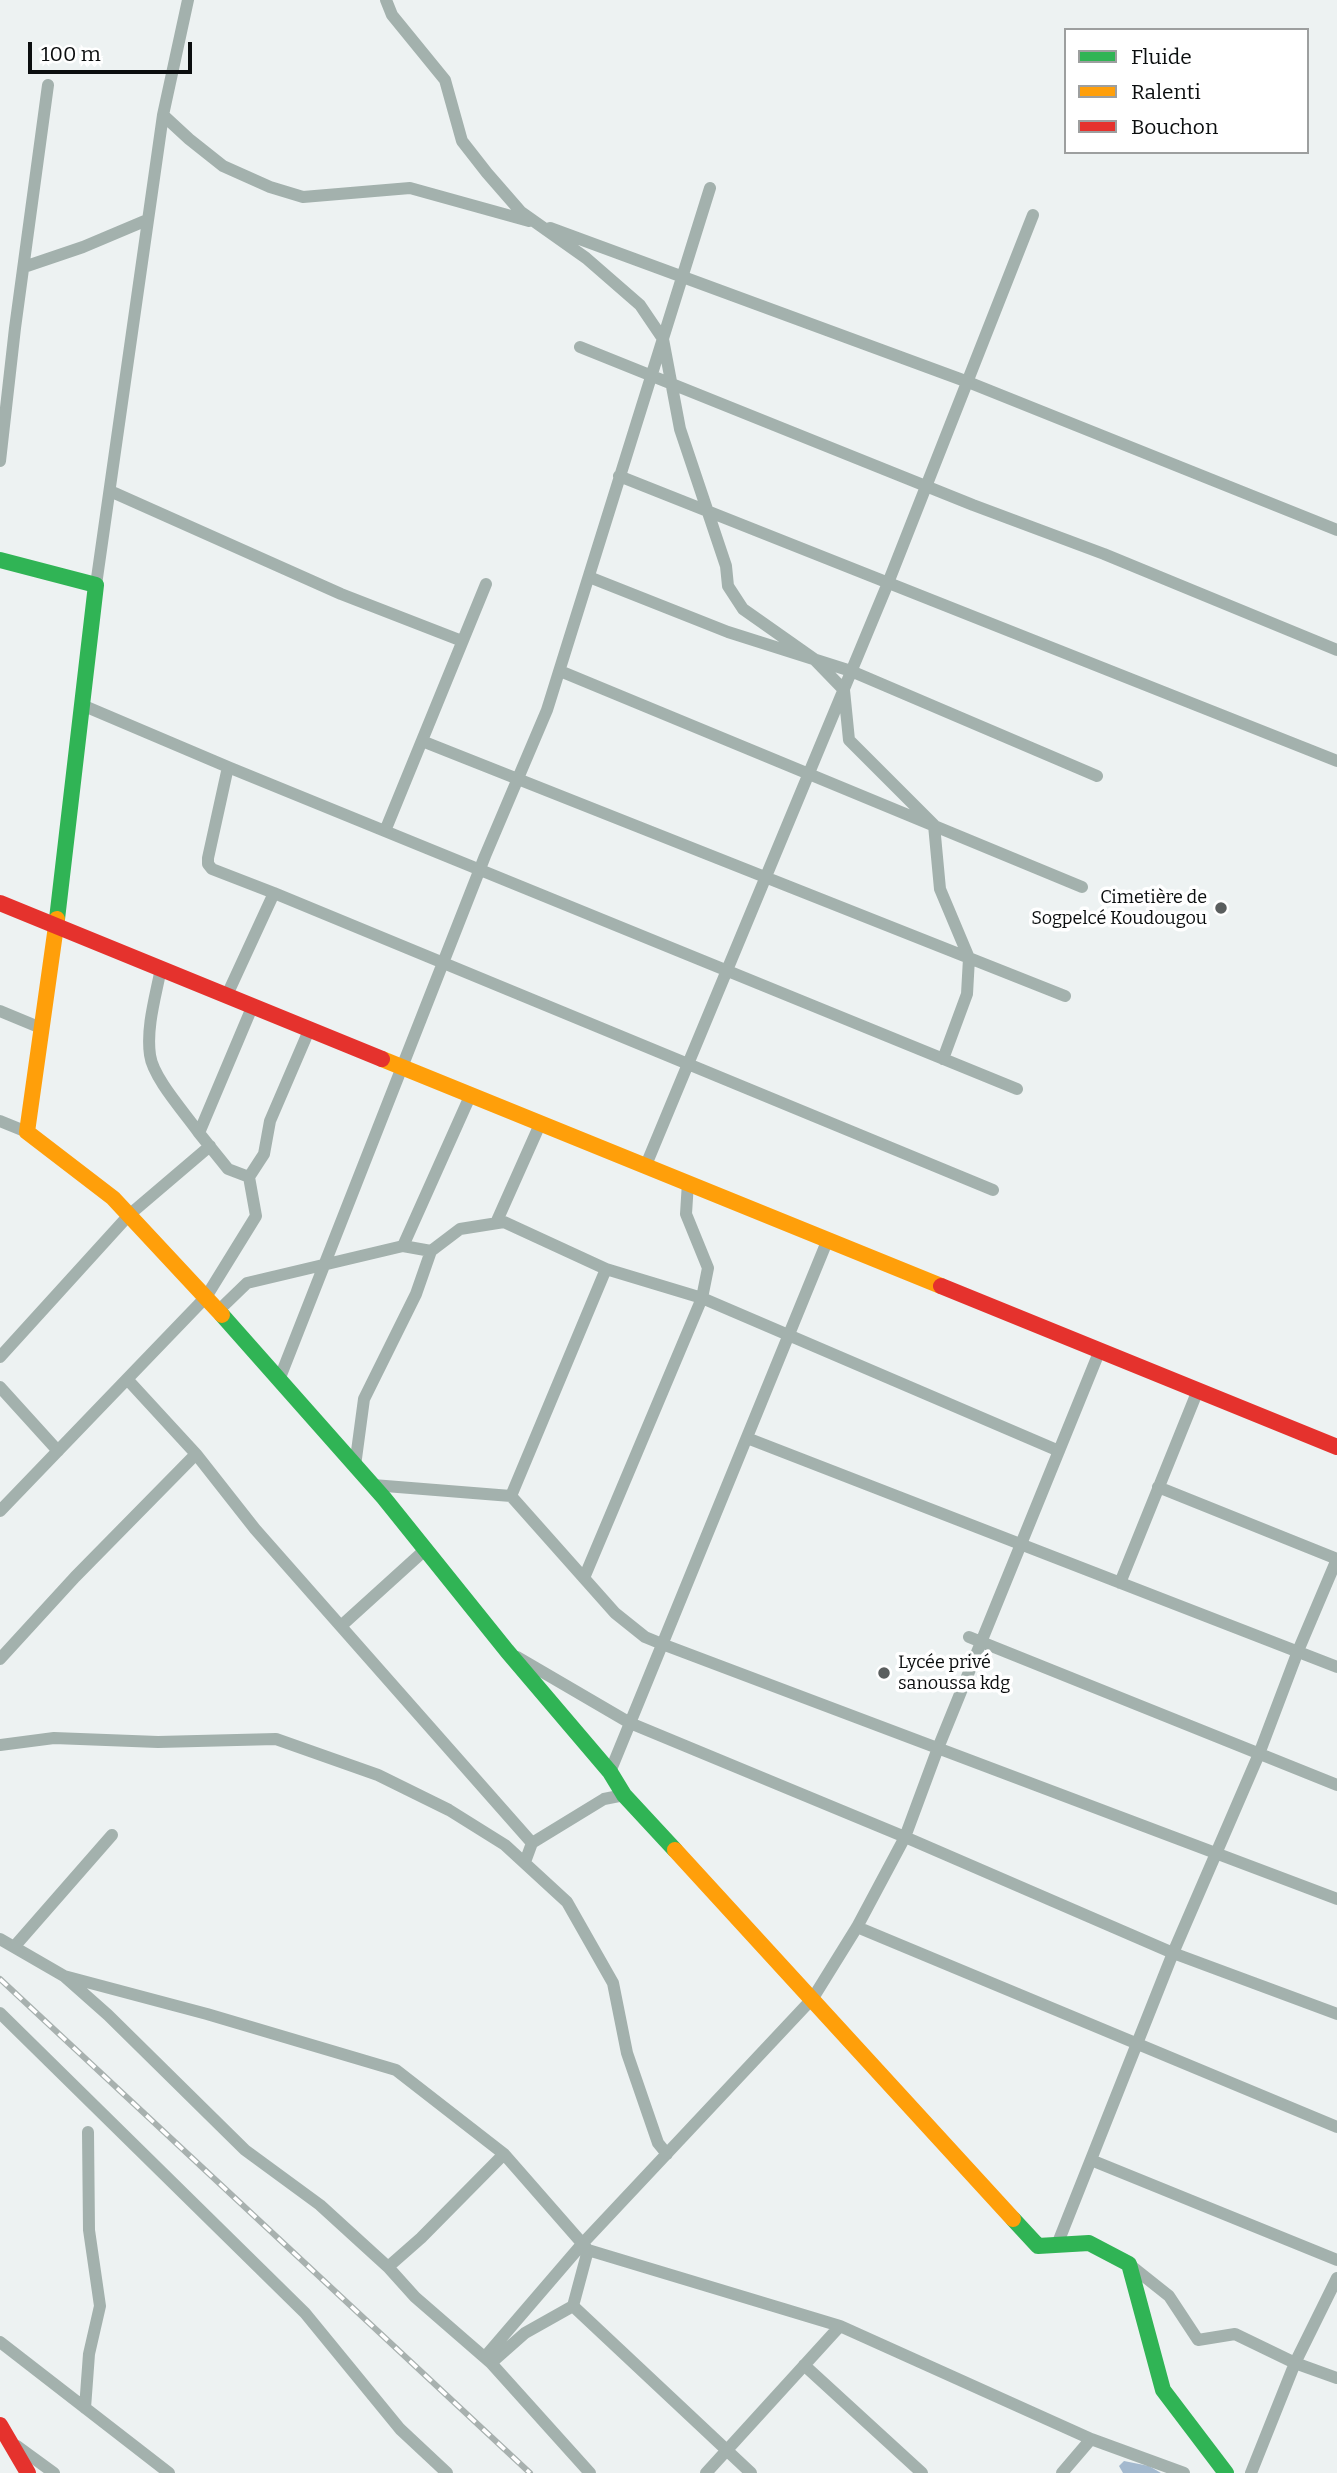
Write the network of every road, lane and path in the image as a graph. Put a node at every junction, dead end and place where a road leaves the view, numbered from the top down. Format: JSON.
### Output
{"nodes":[{"id":1,"x":188,"y":0,"type":"edge"},
{"id":2,"x":386,"y":0,"type":"edge"},
{"id":3,"x":48,"y":85,"type":"dead end"},
{"id":4,"x":163,"y":115,"type":"junction"},
{"id":5,"x":710,"y":188,"type":"dead end"},
{"id":6,"x":1033,"y":215,"type":"dead end"},
{"id":7,"x":147,"y":220,"type":"junction"},
{"id":8,"x":536,"y":223,"type":"junction"},
{"id":9,"x":24,"y":267,"type":"junction"},
{"id":10,"x":683,"y":275,"type":"junction"},
{"id":11,"x":663,"y":339,"type":"junction"},
{"id":12,"x":580,"y":347,"type":"dead end"},
{"id":13,"x":651,"y":376,"type":"junction"},
{"id":14,"x":968,"y":382,"type":"junction"},
{"id":15,"x":670,"y":383,"type":"junction"},
{"id":16,"x":0,"y":461,"type":"edge"},
{"id":17,"x":619,"y":476,"type":"junction"},
{"id":18,"x":927,"y":487,"type":"junction"},
{"id":19,"x":110,"y":491,"type":"junction"},
{"id":20,"x":709,"y":512,"type":"junction"},
{"id":21,"x":1337,"y":530,"type":"edge"},
{"id":22,"x":0,"y":561,"type":"edge"},
{"id":23,"x":589,"y":576,"type":"junction"},
{"id":24,"x":888,"y":583,"type":"junction"},
{"id":25,"x":486,"y":584,"type":"dead end"},
{"id":26,"x":96,"y":585,"type":"junction"},
{"id":27,"x":462,"y":641,"type":"junction"},
{"id":28,"x":1337,"y":650,"type":"edge"},
{"id":29,"x":814,"y":659,"type":"junction"},
{"id":30,"x":560,"y":671,"type":"junction"},
{"id":31,"x":851,"y":671,"type":"junction"},
{"id":32,"x":844,"y":690,"type":"junction"},
{"id":33,"x":82,"y":705,"type":"junction"},
{"id":34,"x":422,"y":741,"type":"junction"},
{"id":35,"x":1337,"y":761,"type":"edge"},
{"id":36,"x":228,"y":768,"type":"junction"},
{"id":37,"x":809,"y":773,"type":"junction"},
{"id":38,"x":1097,"y":776,"type":"dead end"},
{"id":39,"x":518,"y":779,"type":"junction"},
{"id":40,"x":934,"y":825,"type":"junction"},
{"id":41,"x":385,"y":831,"type":"junction"},
{"id":42,"x":480,"y":870,"type":"junction"},
{"id":43,"x":766,"y":877,"type":"junction"},
{"id":44,"x":1082,"y":887,"type":"dead end"},
{"id":45,"x":274,"y":893,"type":"junction"},
{"id":46,"x":0,"y":903,"type":"edge"},
{"id":47,"x":56,"y":925,"type":"junction"},
{"id":48,"x":969,"y":958,"type":"junction"},
{"id":49,"x":443,"y":964,"type":"junction"},
{"id":50,"x":161,"y":968,"type":"junction"},
{"id":51,"x":728,"y":971,"type":"junction"},
{"id":52,"x":227,"y":995,"type":"junction"},
{"id":53,"x":1065,"y":996,"type":"dead end"},
{"id":54,"x":253,"y":1005,"type":"junction"},
{"id":55,"x":0,"y":1012,"type":"edge"},
{"id":56,"x":41,"y":1028,"type":"junction"},
{"id":57,"x":310,"y":1028,"type":"junction"},
{"id":58,"x":943,"y":1059,"type":"junction"},
{"id":59,"x":688,"y":1065,"type":"junction"},
{"id":60,"x":403,"y":1066,"type":"junction"},
{"id":61,"x":1017,"y":1089,"type":"dead end"},
{"id":62,"x":471,"y":1094,"type":"junction"},
{"id":63,"x":0,"y":1121,"type":"edge"},
{"id":64,"x":541,"y":1122,"type":"junction"},
{"id":65,"x":27,"y":1132,"type":"junction"},
{"id":66,"x":199,"y":1133,"type":"junction"},
{"id":67,"x":210,"y":1146,"type":"junction"},
{"id":68,"x":646,"y":1165,"type":"junction"},
{"id":69,"x":249,"y":1177,"type":"junction"},
{"id":70,"x":688,"y":1182,"type":"junction"},
{"id":71,"x":993,"y":1190,"type":"dead end"},
{"id":72,"x":129,"y":1215,"type":"junction"},
{"id":73,"x":496,"y":1223,"type":"junction"},
{"id":74,"x":828,"y":1239,"type":"junction"},
{"id":75,"x":403,"y":1246,"type":"junction"},
{"id":76,"x":431,"y":1251,"type":"junction"},
{"id":77,"x":324,"y":1265,"type":"junction"},
{"id":78,"x":606,"y":1269,"type":"junction"},
{"id":79,"x":206,"y":1297,"type":"junction"},
{"id":80,"x":702,"y":1298,"type":"junction"},
{"id":81,"x":218,"y":1311,"type":"junction"},
{"id":82,"x":788,"y":1336,"type":"junction"},
{"id":83,"x":1100,"y":1350,"type":"junction"},
{"id":84,"x":0,"y":1357,"type":"edge"},
{"id":85,"x":127,"y":1379,"type":"junction"},
{"id":86,"x":279,"y":1380,"type":"junction"},
{"id":87,"x":0,"y":1387,"type":"edge"},
{"id":88,"x":1198,"y":1390,"type":"junction"},
{"id":89,"x":747,"y":1438,"type":"junction"},
{"id":90,"x":1337,"y":1447,"type":"edge"},
{"id":91,"x":58,"y":1451,"type":"junction"},
{"id":92,"x":1059,"y":1451,"type":"junction"},
{"id":93,"x":196,"y":1454,"type":"junction"},
{"id":94,"x":355,"y":1466,"type":"junction"},
{"id":95,"x":373,"y":1485,"type":"junction"},
{"id":96,"x":1158,"y":1487,"type":"junction"},
{"id":97,"x":511,"y":1496,"type":"junction"},
{"id":98,"x":0,"y":1511,"type":"edge"},
{"id":99,"x":1021,"y":1546,"type":"junction"},
{"id":100,"x":426,"y":1549,"type":"junction"},
{"id":101,"x":1335,"y":1571,"type":"edge"},
{"id":102,"x":584,"y":1578,"type":"junction"},
{"id":103,"x":1120,"y":1583,"type":"junction"},
{"id":104,"x":341,"y":1626,"type":"junction"},
{"id":105,"x":970,"y":1637,"type":"dead end"},
{"id":106,"x":982,"y":1642,"type":"junction"},
{"id":107,"x":662,"y":1644,"type":"junction"},
{"id":108,"x":507,"y":1651,"type":"junction"},
{"id":109,"x":1298,"y":1651,"type":"junction"},
{"id":110,"x":0,"y":1659,"type":"edge"},
{"id":111,"x":1337,"y":1667,"type":"edge"},
{"id":112,"x":630,"y":1723,"type":"junction"},
{"id":113,"x":0,"y":1745,"type":"edge"},
{"id":114,"x":937,"y":1748,"type":"junction"},
{"id":115,"x":1259,"y":1754,"type":"junction"},
{"id":116,"x":610,"y":1772,"type":"junction"},
{"id":117,"x":1337,"y":1785,"type":"edge"},
{"id":118,"x":624,"y":1795,"type":"junction"},
{"id":119,"x":111,"y":1835,"type":"dead end"},
{"id":120,"x":905,"y":1837,"type":"junction"},
{"id":121,"x":532,"y":1843,"type":"junction"},
{"id":122,"x":1215,"y":1853,"type":"junction"},
{"id":123,"x":525,"y":1862,"type":"junction"},
{"id":124,"x":1337,"y":1899,"type":"edge"},
{"id":125,"x":857,"y":1927,"type":"junction"},
{"id":126,"x":0,"y":1939,"type":"edge"},
{"id":127,"x":14,"y":1947,"type":"junction"},
{"id":128,"x":1173,"y":1953,"type":"junction"},
{"id":129,"x":64,"y":1976,"type":"junction"},
{"id":130,"x":813,"y":1998,"type":"junction"},
{"id":131,"x":0,"y":2013,"type":"edge"},
{"id":132,"x":1337,"y":2014,"type":"edge"},
{"id":133,"x":1138,"y":2044,"type":"junction"},
{"id":134,"x":1337,"y":2127,"type":"edge"},
{"id":135,"x":88,"y":2132,"type":"dead end"},
{"id":136,"x":504,"y":2154,"type":"junction"},
{"id":137,"x":667,"y":2154,"type":"junction"},
{"id":138,"x":1091,"y":2160,"type":"junction"},
{"id":139,"x":1056,"y":2245,"type":"junction"},
{"id":140,"x":586,"y":2246,"type":"junction"},
{"id":141,"x":1337,"y":2260,"type":"edge"},
{"id":142,"x":1129,"y":2264,"type":"junction"},
{"id":143,"x":388,"y":2267,"type":"junction"},
{"id":144,"x":1337,"y":2278,"type":"edge"},
{"id":145,"x":573,"y":2306,"type":"junction"},
{"id":146,"x":840,"y":2326,"type":"junction"},
{"id":147,"x":0,"y":2342,"type":"edge"},
{"id":148,"x":6,"y":2353,"type":"edge"},
{"id":149,"x":488,"y":2360,"type":"junction"},
{"id":150,"x":1295,"y":2363,"type":"junction"},
{"id":151,"x":804,"y":2365,"type":"junction"},
{"id":152,"x":1337,"y":2378,"type":"edge"},
{"id":153,"x":85,"y":2408,"type":"junction"},
{"id":154,"x":4,"y":2432,"type":"edge"},
{"id":155,"x":1091,"y":2439,"type":"junction"},
{"id":156,"x":727,"y":2450,"type":"junction"},
{"id":157,"x":28,"y":2473,"type":"edge"},
{"id":158,"x":54,"y":2473,"type":"edge"},
{"id":159,"x":169,"y":2473,"type":"edge"},
{"id":160,"x":447,"y":2473,"type":"edge"},
{"id":161,"x":590,"y":2473,"type":"edge"},
{"id":162,"x":706,"y":2473,"type":"edge"},
{"id":163,"x":751,"y":2473,"type":"edge"},
{"id":164,"x":922,"y":2473,"type":"edge"},
{"id":165,"x":1062,"y":2473,"type":"edge"},
{"id":166,"x":1184,"y":2473,"type":"edge"},
{"id":167,"x":1226,"y":2473,"type":"edge"},
{"id":168,"x":1251,"y":2473,"type":"edge"}],
"edges":[{"from":1,"to":4,"type":"street"},
{"from":2,"to":8,"type":"street"},
{"from":3,"to":9,"type":"street"},
{"from":4,"to":7,"type":"street"},
{"from":4,"to":8,"type":"street"},
{"from":5,"to":10,"type":"street"},
{"from":6,"to":14,"type":"street"},
{"from":7,"to":9,"type":"street"},
{"from":7,"to":19,"type":"street"},
{"from":8,"to":10,"type":"street"},
{"from":8,"to":11,"type":"street"},
{"from":9,"to":16,"type":"street"},
{"from":10,"to":11,"type":"street"},
{"from":10,"to":14,"type":"street"},
{"from":11,"to":13,"type":"street"},
{"from":11,"to":15,"type":"street"},
{"from":12,"to":13,"type":"street"},
{"from":13,"to":15,"type":"street"},
{"from":13,"to":17,"type":"street"},
{"from":14,"to":18,"type":"street"},
{"from":14,"to":21,"type":"street"},
{"from":15,"to":18,"type":"street"},
{"from":15,"to":20,"type":"street"},
{"from":17,"to":20,"type":"street"},
{"from":17,"to":23,"type":"street"},
{"from":18,"to":24,"type":"street"},
{"from":18,"to":28,"type":"street"},
{"from":19,"to":26,"type":"street"},
{"from":19,"to":27,"type":"street"},
{"from":20,"to":24,"type":"street"},
{"from":20,"to":29,"type":"street"},
{"from":22,"to":26,"type":"street"},
{"from":23,"to":29,"type":"street"},
{"from":23,"to":30,"type":"street"},
{"from":24,"to":31,"type":"street"},
{"from":24,"to":35,"type":"street"},
{"from":25,"to":27,"type":"street"},
{"from":26,"to":33,"type":"street"},
{"from":27,"to":34,"type":"street"},
{"from":29,"to":31,"type":"street"},
{"from":29,"to":32,"type":"street"},
{"from":30,"to":37,"type":"street"},
{"from":30,"to":39,"type":"street"},
{"from":31,"to":32,"type":"street"},
{"from":31,"to":38,"type":"street"},
{"from":32,"to":37,"type":"street"},
{"from":32,"to":40,"type":"street"},
{"from":33,"to":36,"type":"street"},
{"from":33,"to":47,"type":"street"},
{"from":34,"to":39,"type":"street"},
{"from":34,"to":41,"type":"street"},
{"from":36,"to":41,"type":"street"},
{"from":36,"to":45,"type":"street"},
{"from":37,"to":40,"type":"street"},
{"from":37,"to":43,"type":"street"},
{"from":39,"to":42,"type":"street"},
{"from":39,"to":43,"type":"street"},
{"from":40,"to":44,"type":"street"},
{"from":40,"to":48,"type":"street"},
{"from":41,"to":42,"type":"street"},
{"from":42,"to":49,"type":"street"},
{"from":42,"to":51,"type":"street"},
{"from":43,"to":48,"type":"street"},
{"from":43,"to":51,"type":"street"},
{"from":45,"to":49,"type":"street"},
{"from":45,"to":52,"type":"street"},
{"from":46,"to":47,"type":"street"},
{"from":47,"to":50,"type":"street"},
{"from":47,"to":56,"type":"street"},
{"from":48,"to":53,"type":"street"},
{"from":48,"to":58,"type":"street"},
{"from":49,"to":59,"type":"street"},
{"from":49,"to":60,"type":"street"},
{"from":50,"to":52,"type":"street"},
{"from":50,"to":66,"type":"street"},
{"from":51,"to":58,"type":"street"},
{"from":51,"to":59,"type":"street"},
{"from":52,"to":54,"type":"street"},
{"from":54,"to":57,"type":"street"},
{"from":54,"to":66,"type":"street"},
{"from":55,"to":56,"type":"street"},
{"from":56,"to":65,"type":"street"},
{"from":57,"to":60,"type":"street"},
{"from":57,"to":69,"type":"street"},
{"from":58,"to":61,"type":"street"},
{"from":59,"to":68,"type":"street"},
{"from":59,"to":71,"type":"street"},
{"from":60,"to":62,"type":"street"},
{"from":60,"to":77,"type":"street"},
{"from":62,"to":64,"type":"street"},
{"from":62,"to":75,"type":"street"},
{"from":63,"to":65,"type":"street"},
{"from":64,"to":68,"type":"street"},
{"from":64,"to":73,"type":"street"},
{"from":65,"to":72,"type":"street"},
{"from":66,"to":67,"type":"street"},
{"from":67,"to":69,"type":"street"},
{"from":67,"to":72,"type":"street"},
{"from":68,"to":70,"type":"street"},
{"from":69,"to":79,"type":"street"},
{"from":70,"to":74,"type":"street"},
{"from":70,"to":80,"type":"street"},
{"from":72,"to":79,"type":"street"},
{"from":72,"to":84,"type":"street"},
{"from":73,"to":76,"type":"street"},
{"from":73,"to":78,"type":"street"},
{"from":74,"to":82,"type":"street"},
{"from":74,"to":83,"type":"street"},
{"from":75,"to":76,"type":"street"},
{"from":75,"to":77,"type":"street"},
{"from":76,"to":94,"type":"street"},
{"from":77,"to":81,"type":"street"},
{"from":77,"to":86,"type":"street"},
{"from":78,"to":80,"type":"street"},
{"from":78,"to":97,"type":"street"},
{"from":79,"to":81,"type":"street"},
{"from":79,"to":85,"type":"street"},
{"from":80,"to":82,"type":"street"},
{"from":80,"to":102,"type":"street"},
{"from":81,"to":86,"type":"street"},
{"from":82,"to":89,"type":"street"},
{"from":82,"to":92,"type":"street"},
{"from":83,"to":88,"type":"street"},
{"from":83,"to":92,"type":"street"},
{"from":85,"to":91,"type":"street"},
{"from":85,"to":93,"type":"street"},
{"from":86,"to":94,"type":"street"},
{"from":87,"to":91,"type":"street"},
{"from":88,"to":90,"type":"street"},
{"from":88,"to":96,"type":"street"},
{"from":89,"to":99,"type":"street"},
{"from":89,"to":107,"type":"street"},
{"from":91,"to":98,"type":"street"},
{"from":92,"to":99,"type":"street"},
{"from":93,"to":104,"type":"street"},
{"from":93,"to":110,"type":"street"},
{"from":94,"to":95,"type":"street"},
{"from":95,"to":97,"type":"street"},
{"from":95,"to":100,"type":"street"},
{"from":96,"to":101,"type":"street"},
{"from":96,"to":103,"type":"street"},
{"from":97,"to":102,"type":"street"},
{"from":99,"to":103,"type":"street"},
{"from":99,"to":106,"type":"street"},
{"from":100,"to":104,"type":"street"},
{"from":100,"to":108,"type":"street"},
{"from":101,"to":109,"type":"street"},
{"from":102,"to":107,"type":"street"},
{"from":103,"to":109,"type":"street"},
{"from":104,"to":121,"type":"street"},
{"from":105,"to":106,"type":"street"},
{"from":106,"to":114,"type":"street"},
{"from":106,"to":115,"type":"street"},
{"from":107,"to":112,"type":"street"},
{"from":107,"to":114,"type":"street"},
{"from":108,"to":112,"type":"street"},
{"from":108,"to":116,"type":"street"},
{"from":109,"to":111,"type":"street"},
{"from":109,"to":115,"type":"street"},
{"from":112,"to":116,"type":"street"},
{"from":112,"to":120,"type":"street"},
{"from":113,"to":123,"type":"street"},
{"from":114,"to":120,"type":"street"},
{"from":114,"to":122,"type":"street"},
{"from":115,"to":117,"type":"street"},
{"from":115,"to":122,"type":"street"},
{"from":116,"to":118,"type":"street"},
{"from":118,"to":121,"type":"street"},
{"from":118,"to":130,"type":"street"},
{"from":119,"to":127,"type":"street"},
{"from":120,"to":125,"type":"street"},
{"from":120,"to":128,"type":"street"},
{"from":121,"to":123,"type":"street"},
{"from":122,"to":124,"type":"street"},
{"from":122,"to":128,"type":"street"},
{"from":123,"to":137,"type":"street"},
{"from":125,"to":130,"type":"street"},
{"from":125,"to":133,"type":"street"},
{"from":126,"to":127,"type":"street"},
{"from":127,"to":129,"type":"street"},
{"from":128,"to":132,"type":"street"},
{"from":128,"to":133,"type":"street"},
{"from":129,"to":136,"type":"street"},
{"from":129,"to":143,"type":"street"},
{"from":130,"to":137,"type":"street"},
{"from":130,"to":139,"type":"street"},
{"from":131,"to":160,"type":"street"},
{"from":133,"to":134,"type":"street"},
{"from":133,"to":138,"type":"street"},
{"from":135,"to":153,"type":"street"},
{"from":136,"to":140,"type":"street"},
{"from":136,"to":143,"type":"street"},
{"from":137,"to":140,"type":"street"},
{"from":138,"to":139,"type":"street"},
{"from":138,"to":141,"type":"street"},
{"from":139,"to":142,"type":"street"},
{"from":140,"to":145,"type":"street"},
{"from":140,"to":146,"type":"street"},
{"from":140,"to":149,"type":"street"},
{"from":142,"to":150,"type":"street"},
{"from":142,"to":167,"type":"street"},
{"from":143,"to":149,"type":"street"},
{"from":144,"to":150,"type":"street"},
{"from":145,"to":149,"type":"street"},
{"from":145,"to":156,"type":"street"},
{"from":146,"to":151,"type":"street"},
{"from":146,"to":155,"type":"street"},
{"from":147,"to":148,"type":"street"},
{"from":148,"to":153,"type":"street"},
{"from":149,"to":161,"type":"street"},
{"from":150,"to":152,"type":"street"},
{"from":150,"to":168,"type":"street"},
{"from":151,"to":156,"type":"street"},
{"from":151,"to":164,"type":"street"},
{"from":153,"to":159,"type":"street"},
{"from":154,"to":157,"type":"street"},
{"from":154,"to":158,"type":"street"},
{"from":155,"to":165,"type":"street"},
{"from":155,"to":166,"type":"street"},
{"from":156,"to":162,"type":"street"},
{"from":156,"to":163,"type":"street"}]}
